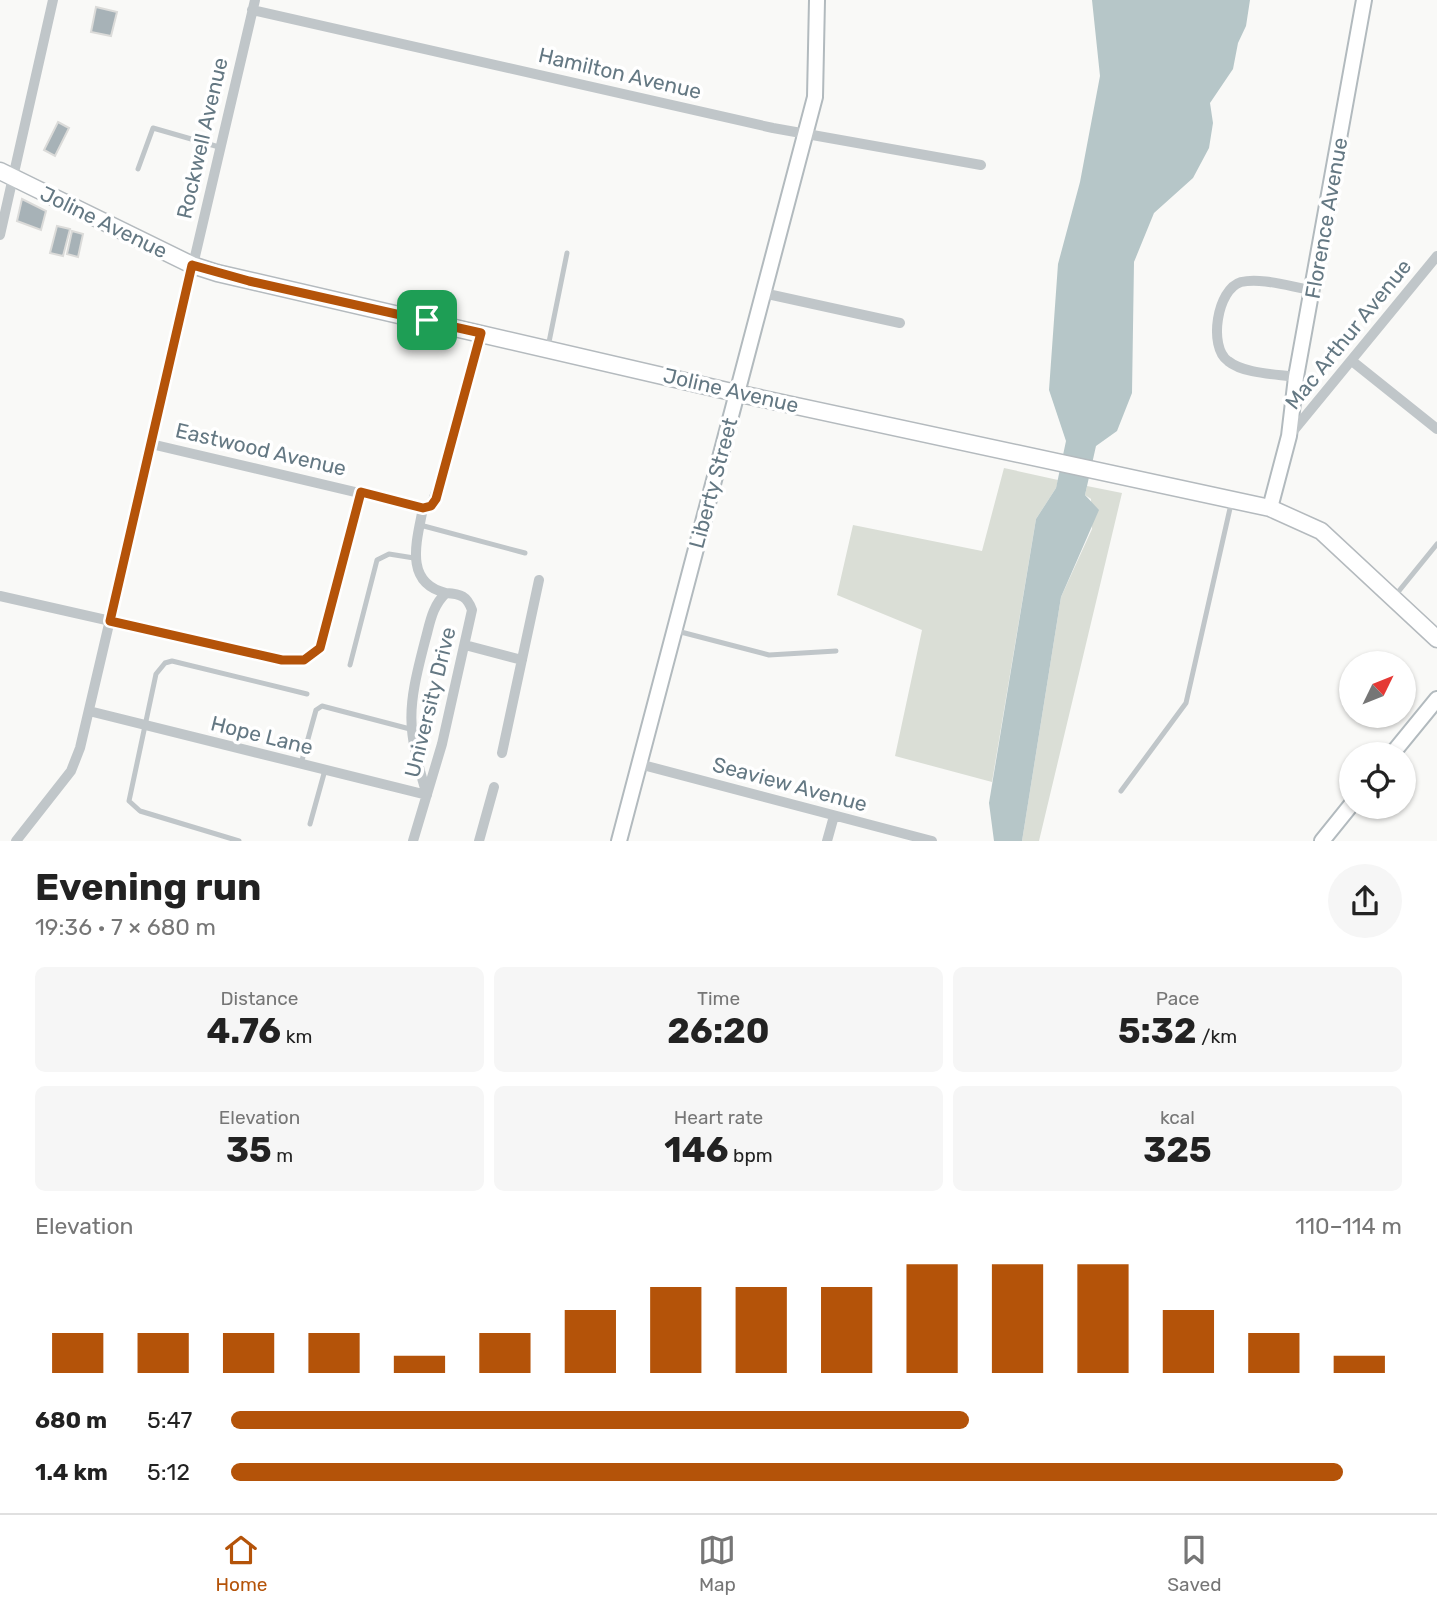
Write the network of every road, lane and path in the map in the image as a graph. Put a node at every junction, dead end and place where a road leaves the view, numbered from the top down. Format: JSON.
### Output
{"nodes":[{"id":1,"x":53,"y":0,"type":"edge"},
{"id":2,"x":817,"y":0,"type":"edge"},
{"id":3,"x":1364,"y":0,"type":"edge"},
{"id":4,"x":253,"y":5,"type":"edge"},
{"id":5,"x":806,"y":133,"type":"junction"},
{"id":6,"x":220,"y":147,"type":"junction"},
{"id":7,"x":981,"y":165,"type":"dead end"},
{"id":8,"x":138,"y":169,"type":"dead end"},
{"id":9,"x":7,"y":174,"type":"edge"},
{"id":10,"x":0,"y":235,"type":"edge"},
{"id":11,"x":567,"y":253,"type":"dead end"},
{"id":12,"x":1437,"y":256,"type":"edge"},
{"id":13,"x":192,"y":265,"type":"junction"},
{"id":14,"x":1311,"y":290,"type":"junction"},
{"id":15,"x":763,"y":293,"type":"junction"},
{"id":16,"x":900,"y":323,"type":"dead end"},
{"id":17,"x":481,"y":333,"type":"junction"},
{"id":18,"x":548,"y":347,"type":"junction"},
{"id":19,"x":1352,"y":361,"type":"junction"},
{"id":20,"x":1296,"y":377,"type":"junction"},
{"id":21,"x":736,"y":393,"type":"junction"},
{"id":22,"x":1437,"y":429,"type":"edge"},
{"id":23,"x":1289,"y":436,"type":"junction"},
{"id":24,"x":151,"y":444,"type":"junction"},
{"id":25,"x":361,"y":492,"type":"junction"},
{"id":26,"x":1232,"y":500,"type":"junction"},
{"id":27,"x":423,"y":508,"type":"junction"},
{"id":28,"x":1270,"y":508,"type":"junction"},
{"id":29,"x":420,"y":525,"type":"junction"},
{"id":30,"x":1437,"y":544,"type":"edge"},
{"id":31,"x":525,"y":553,"type":"dead end"},
{"id":32,"x":414,"y":558,"type":"junction"},
{"id":33,"x":539,"y":580,"type":"dead end"},
{"id":34,"x":446,"y":593,"type":"junction"},
{"id":35,"x":0,"y":596,"type":"edge"},
{"id":36,"x":1394,"y":597,"type":"junction"},
{"id":37,"x":110,"y":621,"type":"junction"},
{"id":38,"x":674,"y":630,"type":"junction"},
{"id":39,"x":1437,"y":639,"type":"edge"},
{"id":40,"x":464,"y":645,"type":"junction"},
{"id":41,"x":836,"y":651,"type":"dead end"},
{"id":42,"x":522,"y":660,"type":"junction"},
{"id":43,"x":350,"y":665,"type":"dead end"},
{"id":44,"x":307,"y":694,"type":"dead end"},
{"id":45,"x":1437,"y":699,"type":"edge"},
{"id":46,"x":89,"y":711,"type":"junction"},
{"id":47,"x":144,"y":725,"type":"junction"},
{"id":48,"x":410,"y":729,"type":"junction"},
{"id":49,"x":1402,"y":742,"type":"edge"},
{"id":50,"x":502,"y":753,"type":"dead end"},
{"id":51,"x":301,"y":764,"type":"junction"},
{"id":52,"x":639,"y":764,"type":"junction"},
{"id":53,"x":325,"y":770,"type":"junction"},
{"id":54,"x":494,"y":787,"type":"dead end"},
{"id":55,"x":1121,"y":791,"type":"dead end"},
{"id":56,"x":427,"y":795,"type":"junction"},
{"id":57,"x":834,"y":816,"type":"junction"},
{"id":58,"x":1342,"y":819,"type":"edge"},
{"id":59,"x":310,"y":824,"type":"dead end"},
{"id":60,"x":1329,"y":838,"type":"edge"},
{"id":61,"x":16,"y":841,"type":"edge"},
{"id":62,"x":239,"y":841,"type":"edge"},
{"id":63,"x":413,"y":841,"type":"edge"},
{"id":64,"x":479,"y":841,"type":"edge"},
{"id":65,"x":618,"y":841,"type":"edge"},
{"id":66,"x":827,"y":841,"type":"edge"},
{"id":67,"x":932,"y":841,"type":"edge"}],
"edges":[{"from":1,"to":9,"type":"street"},
{"from":2,"to":5,"type":"street","name":"Liberty Street"},
{"from":3,"to":14,"type":"street","name":"Florence Avenue"},
{"from":4,"to":5,"type":"street","name":"Hamilton Avenue"},
{"from":4,"to":6,"type":"street","name":"Rockwell Avenue"},
{"from":5,"to":7,"type":"street","name":"Hamilton Avenue"},
{"from":5,"to":15,"type":"street","name":"Liberty Street"},
{"from":6,"to":8,"type":"lane"},
{"from":6,"to":13,"type":"street","name":"Rockwell Avenue"},
{"from":9,"to":10,"type":"street"},
{"from":9,"to":13,"type":"main road","name":"Joline Avenue"},
{"from":11,"to":18,"type":"lane"},
{"from":12,"to":19,"type":"street","name":"Mac Arthur Avenue"},
{"from":13,"to":17,"type":"main road","name":"Joline Avenue"},
{"from":13,"to":24,"type":"street","name":"Rockwell Avenue"},
{"from":14,"to":20,"type":"street","name":"Florence Avenue"},
{"from":14,"to":20,"type":"street"},
{"from":15,"to":16,"type":"street"},
{"from":15,"to":21,"type":"street","name":"Liberty Street"},
{"from":17,"to":18,"type":"main road","name":"Joline Avenue"},
{"from":17,"to":27,"type":"street"},
{"from":18,"to":21,"type":"main road","name":"Joline Avenue"},
{"from":19,"to":22,"type":"street"},
{"from":19,"to":23,"type":"street","name":"Mac Arthur Avenue"},
{"from":20,"to":23,"type":"street","name":"Florence Avenue"},
{"from":21,"to":26,"type":"main road","name":"Joline Avenue"},
{"from":21,"to":38,"type":"street","name":"Liberty Street"},
{"from":23,"to":28,"type":"street","name":"Florence Avenue"},
{"from":24,"to":25,"type":"street","name":"Eastwood Avenue"},
{"from":24,"to":37,"type":"street","name":"Rockwell Avenue"},
{"from":25,"to":27,"type":"street","name":"Eastwood Avenue"},
{"from":25,"to":37,"type":"street"},
{"from":26,"to":28,"type":"main road","name":"Joline Avenue"},
{"from":26,"to":55,"type":"lane"},
{"from":27,"to":29,"type":"street"},
{"from":28,"to":36,"type":"main road","name":"Joline Avenue"},
{"from":29,"to":31,"type":"lane"},
{"from":29,"to":32,"type":"street"},
{"from":30,"to":36,"type":"lane"},
{"from":32,"to":34,"type":"street","name":"University Drive"},
{"from":32,"to":43,"type":"lane"},
{"from":33,"to":42,"type":"street"},
{"from":34,"to":40,"type":"street","name":"University Drive"},
{"from":34,"to":48,"type":"street","name":"University Drive"},
{"from":35,"to":37,"type":"street"},
{"from":36,"to":39,"type":"main road","name":"Joline Avenue"},
{"from":37,"to":46,"type":"street","name":"Rockwell Avenue"},
{"from":38,"to":41,"type":"lane"},
{"from":38,"to":52,"type":"street","name":"Liberty Street"},
{"from":40,"to":42,"type":"street"},
{"from":40,"to":56,"type":"street","name":"University Drive"},
{"from":42,"to":50,"type":"street"},
{"from":44,"to":47,"type":"lane"},
{"from":45,"to":49,"type":"street"},
{"from":46,"to":47,"type":"street","name":"Hope Lane"},
{"from":46,"to":61,"type":"street","name":"Rockwell Avenue"},
{"from":47,"to":51,"type":"street","name":"Hope Lane"},
{"from":47,"to":62,"type":"lane"},
{"from":48,"to":51,"type":"lane"},
{"from":48,"to":56,"type":"street","name":"University Drive"},
{"from":51,"to":53,"type":"street","name":"Hope Lane"},
{"from":52,"to":57,"type":"street","name":"Seaview Avenue"},
{"from":52,"to":65,"type":"street","name":"Liberty Street"},
{"from":53,"to":56,"type":"street","name":"Hope Lane"},
{"from":53,"to":59,"type":"lane"},
{"from":54,"to":64,"type":"street"},
{"from":56,"to":63,"type":"street","name":"University Drive"},
{"from":57,"to":66,"type":"street"},
{"from":57,"to":67,"type":"street","name":"Seaview Avenue"},
{"from":58,"to":60,"type":"street"}]}
